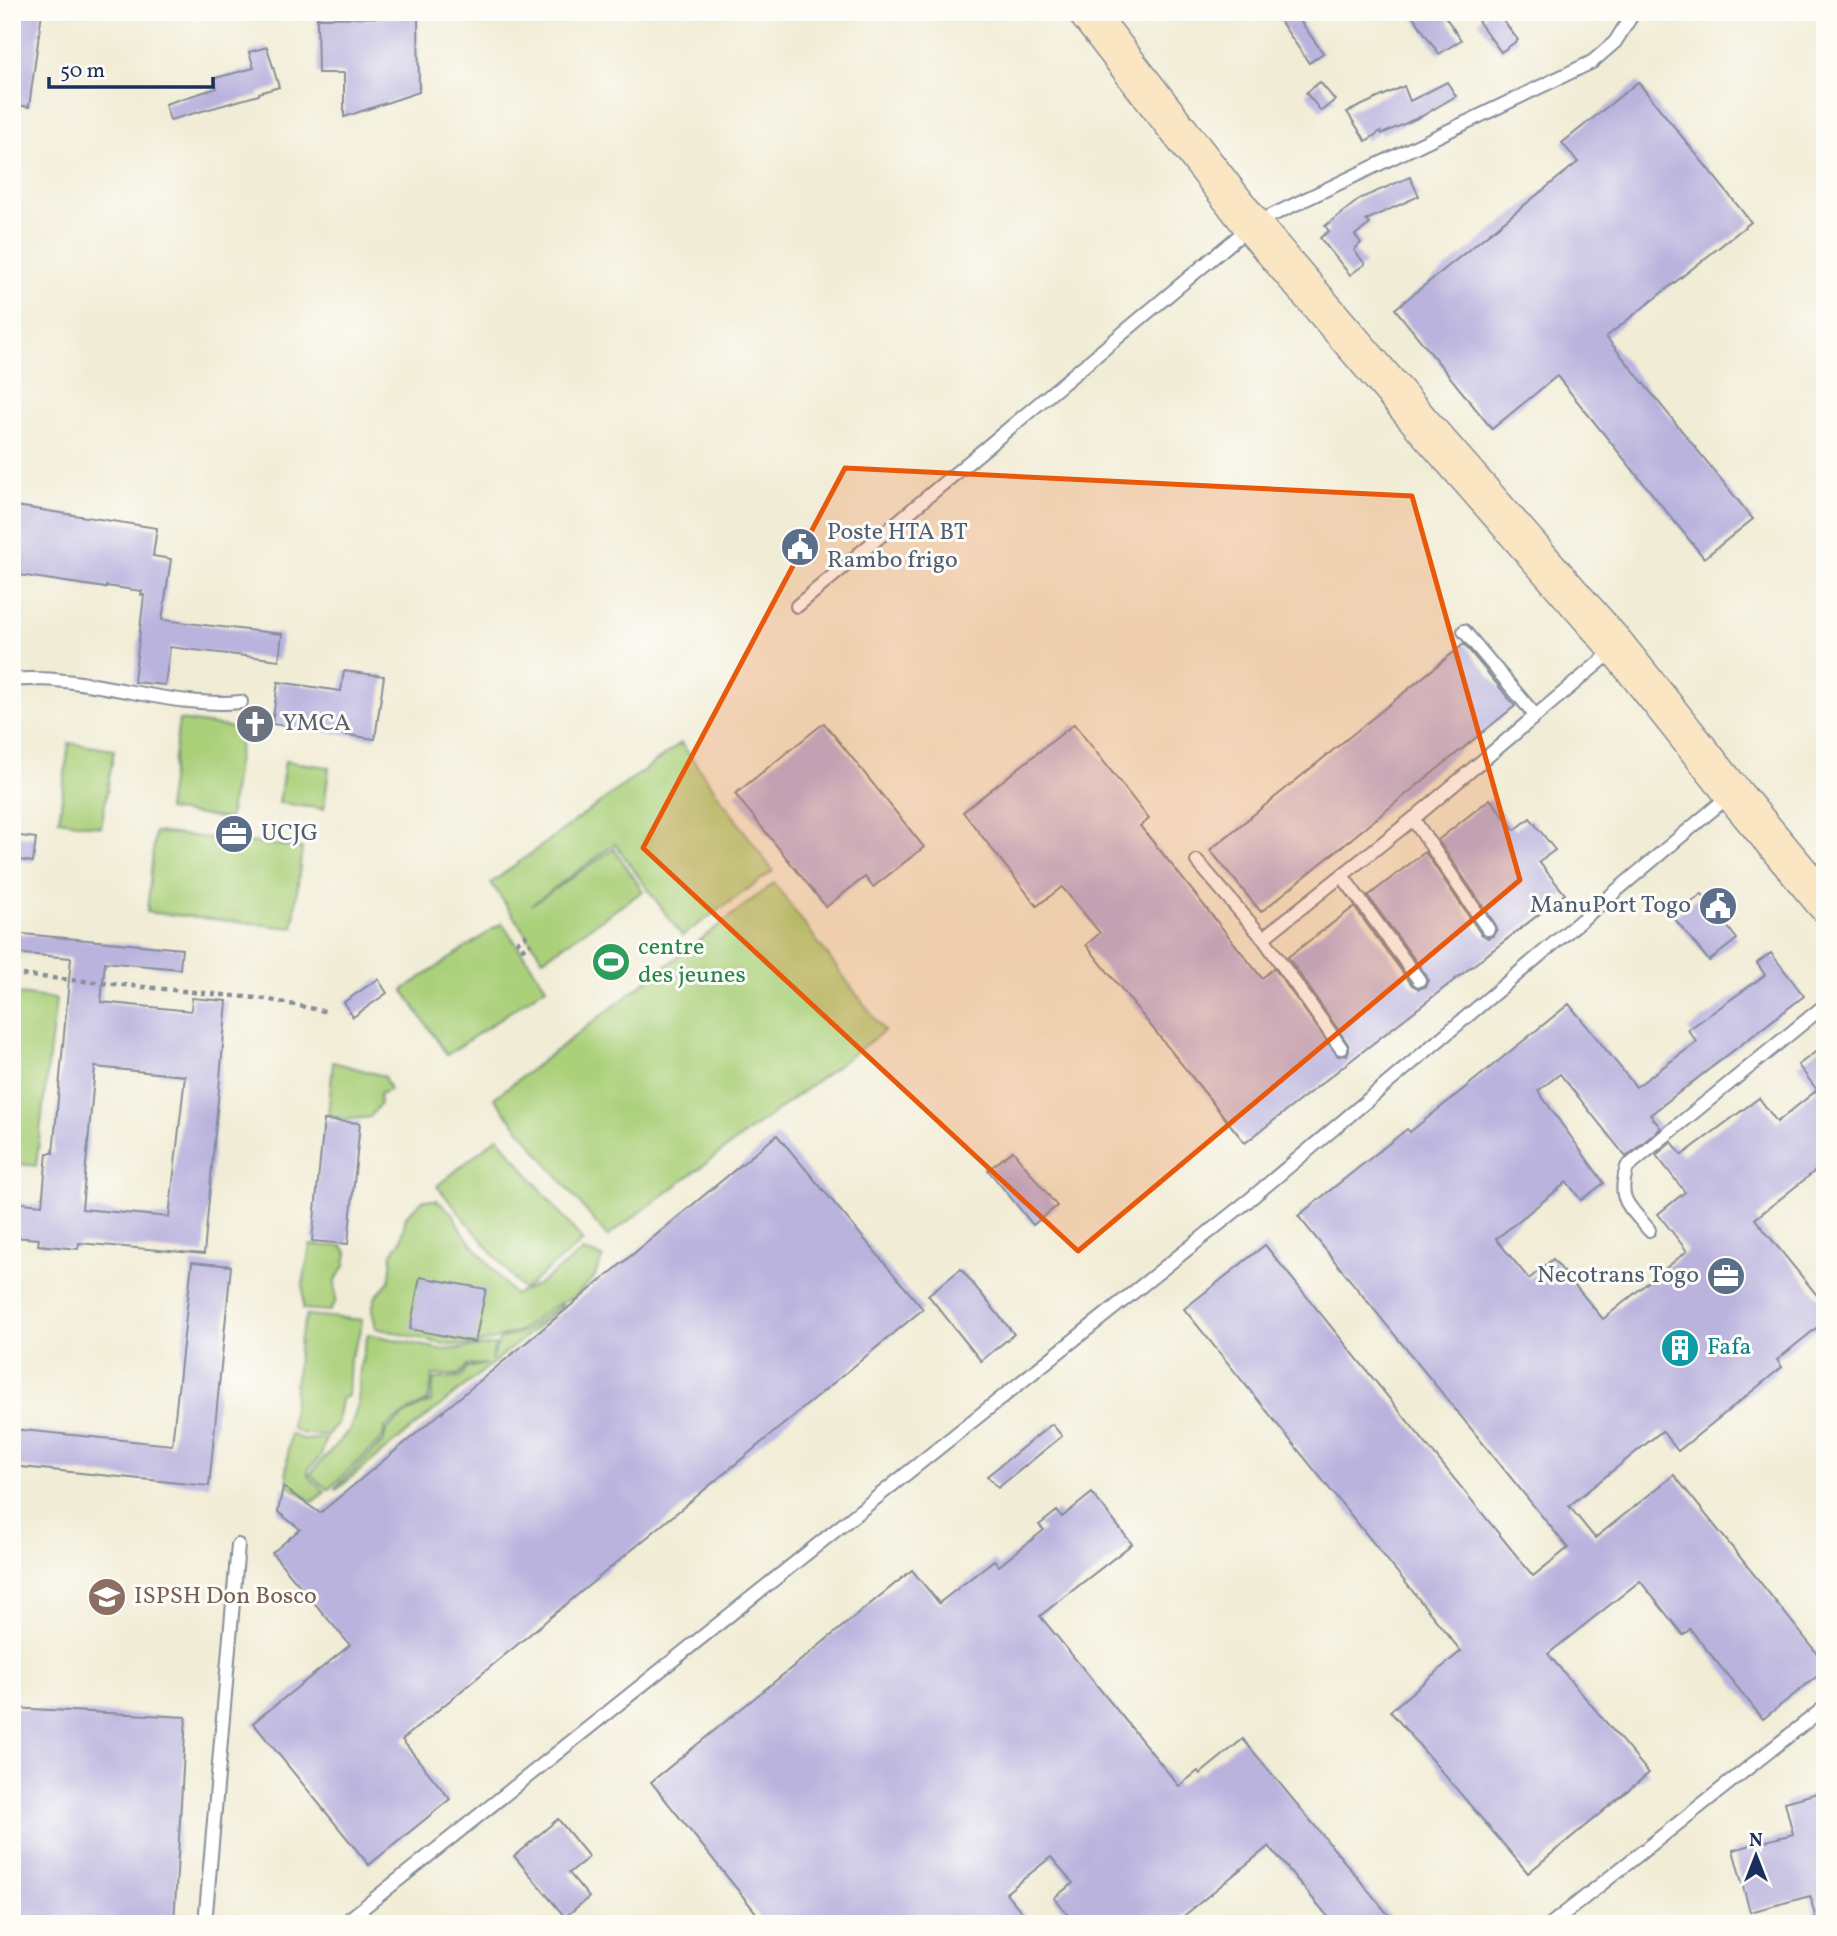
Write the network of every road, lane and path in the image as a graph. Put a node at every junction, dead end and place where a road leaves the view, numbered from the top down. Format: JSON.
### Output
{"nodes":[{"id":1,"x":1087,"y":12,"type":"edge"},
{"id":2,"x":1634,"y":12,"type":"edge"},
{"id":3,"x":1252,"y":225,"type":"junction"},
{"id":4,"x":797,"y":606,"type":"dead end"},
{"id":5,"x":1464,"y":631,"type":"dead end"},
{"id":6,"x":1617,"y":647,"type":"junction"},
{"id":7,"x":12,"y":680,"type":"edge"},
{"id":8,"x":242,"y":702,"type":"dead end"},
{"id":9,"x":1535,"y":715,"type":"junction"},
{"id":10,"x":1733,"y":793,"type":"junction"},
{"id":11,"x":1413,"y":819,"type":"junction"},
{"id":12,"x":1197,"y":861,"type":"dead end"},
{"id":13,"x":1343,"y":877,"type":"junction"},
{"id":14,"x":1825,"y":903,"type":"edge"},
{"id":15,"x":1488,"y":929,"type":"dead end"},
{"id":16,"x":527,"y":935,"type":"dead end"},
{"id":17,"x":1263,"y":938,"type":"junction"},
{"id":18,"x":516,"y":943,"type":"dead end"},
{"id":19,"x":531,"y":943,"type":"dead end"},
{"id":20,"x":521,"y":950,"type":"dead end"},
{"id":21,"x":12,"y":974,"type":"edge"},
{"id":22,"x":1419,"y":980,"type":"dead end"},
{"id":23,"x":1825,"y":1005,"type":"edge"},
{"id":24,"x":329,"y":1012,"type":"dead end"},
{"id":25,"x":1341,"y":1048,"type":"dead end"},
{"id":26,"x":1648,"y":1230,"type":"dead end"},
{"id":27,"x":238,"y":1545,"type":"dead end"},
{"id":28,"x":1825,"y":1707,"type":"edge"},
{"id":29,"x":205,"y":1924,"type":"edge"},
{"id":30,"x":343,"y":1924,"type":"edge"},
{"id":31,"x":1551,"y":1924,"type":"edge"}],
"edges":[{"from":1,"to":3,"type":"main road"},
{"from":2,"to":3,"type":"lane"},
{"from":3,"to":4,"type":"lane"},
{"from":3,"to":6,"type":"main road"},
{"from":5,"to":9,"type":"lane"},
{"from":6,"to":9,"type":"lane"},
{"from":6,"to":10,"type":"main road"},
{"from":7,"to":8,"type":"lane"},
{"from":9,"to":11,"type":"lane"},
{"from":10,"to":14,"type":"main road"},
{"from":10,"to":30,"type":"lane"},
{"from":11,"to":13,"type":"lane"},
{"from":11,"to":15,"type":"lane"},
{"from":12,"to":17,"type":"lane"},
{"from":13,"to":17,"type":"lane"},
{"from":13,"to":22,"type":"lane"},
{"from":16,"to":18,"type":"path"},
{"from":17,"to":25,"type":"lane"},
{"from":19,"to":20,"type":"path"},
{"from":21,"to":24,"type":"path"},
{"from":23,"to":26,"type":"lane"},
{"from":27,"to":29,"type":"lane"},
{"from":28,"to":31,"type":"lane"}]}
